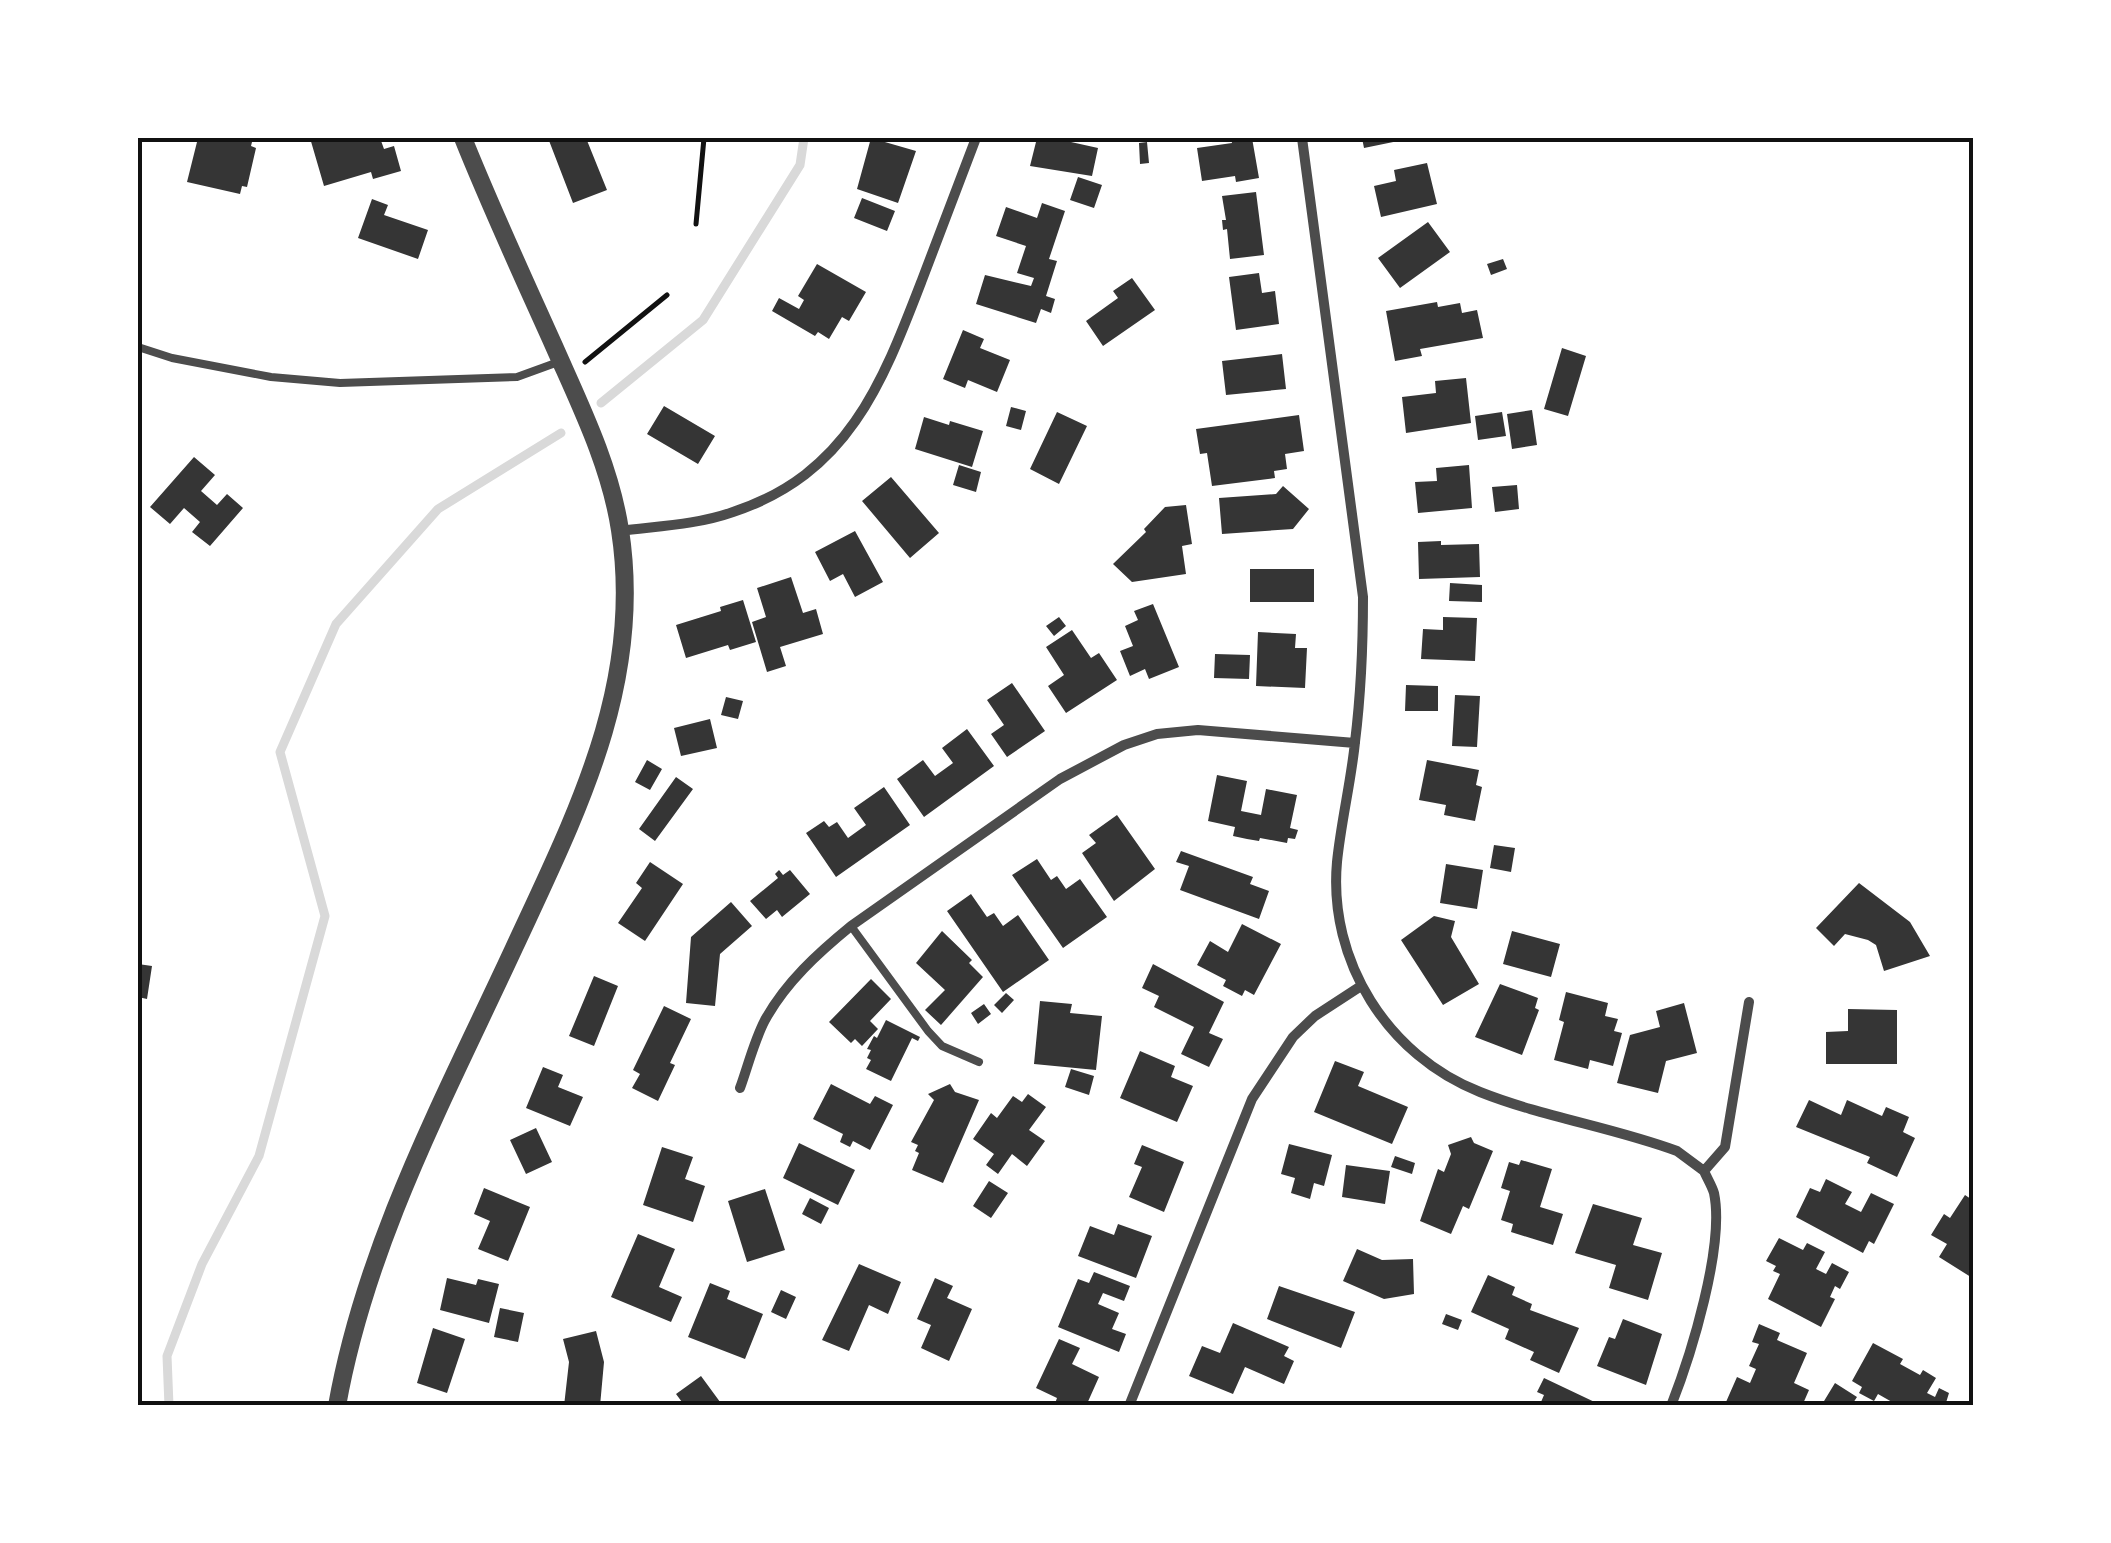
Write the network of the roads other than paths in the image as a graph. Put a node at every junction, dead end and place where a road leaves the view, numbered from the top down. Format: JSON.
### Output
{"nodes":[{"id":1,"x":463,"y":138,"type":"edge"},
{"id":2,"x":976,"y":138,"type":"edge"},
{"id":3,"x":1302,"y":138,"type":"edge"},
{"id":4,"x":138,"y":347,"type":"edge"},
{"id":5,"x":564,"y":369,"type":"junction"},
{"id":6,"x":620,"y":531,"type":"junction"},
{"id":7,"x":1355,"y":743,"type":"junction"},
{"id":8,"x":851,"y":926,"type":"junction"},
{"id":9,"x":1360,"y":986,"type":"junction"},
{"id":10,"x":1749,"y":1002,"type":"dead end"},
{"id":11,"x":979,"y":1062,"type":"dead end"},
{"id":12,"x":740,"y":1088,"type":"dead end"},
{"id":13,"x":1704,"y":1171,"type":"junction"},
{"id":14,"x":337,"y":1406,"type":"edge"},
{"id":15,"x":1129,"y":1406,"type":"edge"},
{"id":16,"x":1671,"y":1406,"type":"edge"}],
"edges":[{"from":1,"to":5,"type":"street"},
{"from":2,"to":6,"type":"street"},
{"from":3,"to":7,"type":"street"},
{"from":4,"to":5,"type":"lane"},
{"from":5,"to":6,"type":"street"},
{"from":6,"to":14,"type":"street"},
{"from":7,"to":8,"type":"street"},
{"from":7,"to":9,"type":"street"},
{"from":8,"to":11,"type":"lane"},
{"from":8,"to":12,"type":"street"},
{"from":9,"to":13,"type":"street"},
{"from":9,"to":15,"type":"street"},
{"from":10,"to":13,"type":"street"},
{"from":13,"to":16,"type":"street"}]}
